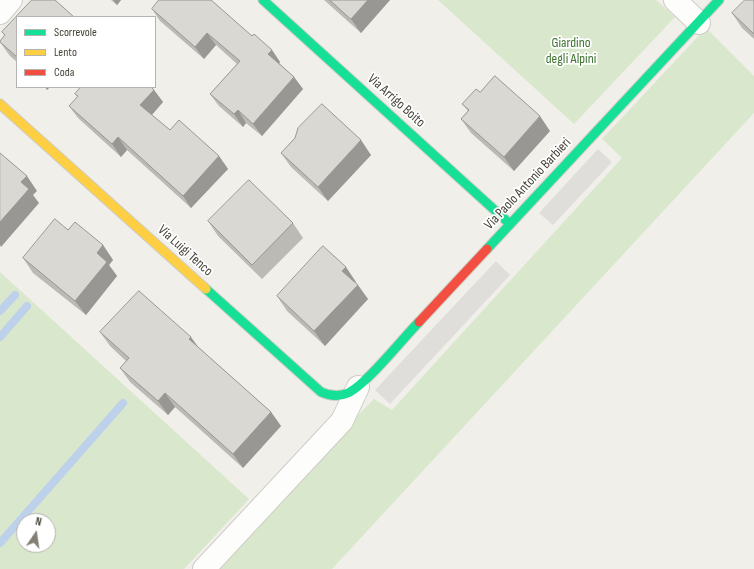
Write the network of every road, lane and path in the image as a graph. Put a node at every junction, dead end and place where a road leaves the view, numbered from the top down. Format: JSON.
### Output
{"nodes":[{"id":1,"x":11,"y":0,"type":"edge"},
{"id":2,"x":263,"y":0,"type":"edge"},
{"id":3,"x":675,"y":0,"type":"edge"},
{"id":4,"x":719,"y":0,"type":"edge"},
{"id":5,"x":0,"y":13,"type":"edge"},
{"id":6,"x":699,"y":22,"type":"junction"},
{"id":7,"x":0,"y":104,"type":"edge"},
{"id":8,"x":510,"y":224,"type":"junction"},
{"id":9,"x":358,"y":387,"type":"junction"},
{"id":10,"x":204,"y":569,"type":"edge"}],
"edges":[{"from":1,"to":5,"type":"street"},
{"from":2,"to":8,"type":"street","name":"Via Arrigo Boito"},
{"from":3,"to":6,"type":"street"},
{"from":4,"to":6,"type":"street","name":"Via Paolo Antonio Barbieri"},
{"from":6,"to":8,"type":"street","name":"Via Paolo Antonio Barbieri"},
{"from":7,"to":9,"type":"street","name":"Via Luigi Tenco"},
{"from":8,"to":9,"type":"street","name":"Via Paolo Antonio Barbieri"},
{"from":9,"to":10,"type":"street"}]}
